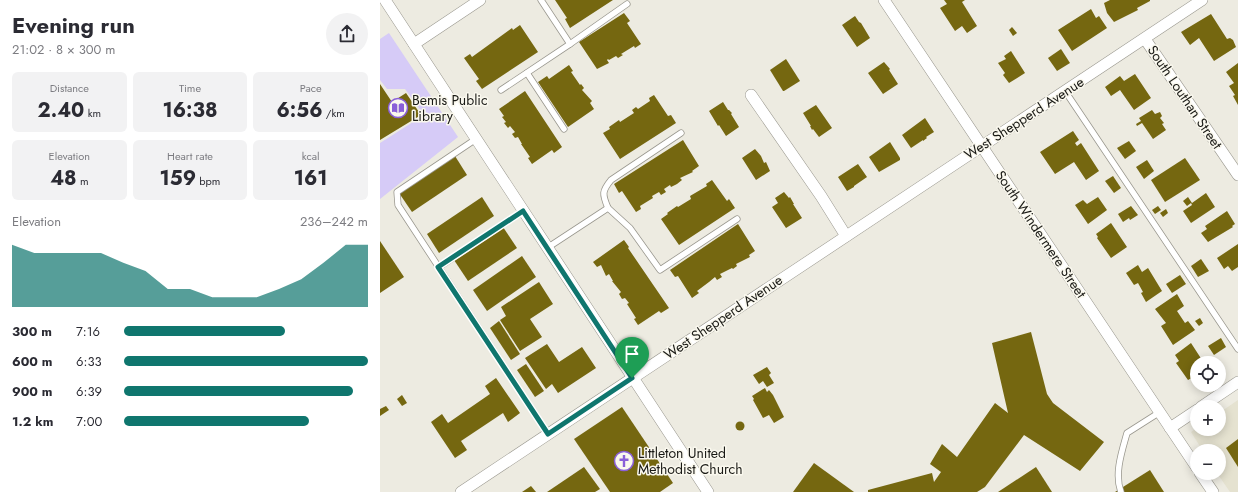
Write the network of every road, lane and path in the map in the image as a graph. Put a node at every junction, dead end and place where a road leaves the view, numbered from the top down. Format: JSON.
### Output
{"nodes":[{"id":1,"x":385,"y":0,"type":"edge"},
{"id":2,"x":480,"y":0,"type":"edge"},
{"id":3,"x":541,"y":0,"type":"edge"},
{"id":4,"x":884,"y":0,"type":"edge"},
{"id":5,"x":1202,"y":0,"type":"edge"},
{"id":6,"x":627,"y":4,"type":"dead end"},
{"id":7,"x":1145,"y":39,"type":"junction"},
{"id":8,"x":414,"y":44,"type":"junction"},
{"id":9,"x":570,"y":44,"type":"junction"},
{"id":10,"x":527,"y":73,"type":"junction"},
{"id":11,"x":501,"y":90,"type":"dead end"},
{"id":12,"x":1065,"y":91,"type":"junction"},
{"id":13,"x":751,"y":95,"type":"dead end"},
{"id":14,"x":564,"y":129,"type":"dead end"},
{"id":15,"x":681,"y":133,"type":"dead end"},
{"id":16,"x":476,"y":139,"type":"junction"},
{"id":17,"x":981,"y":146,"type":"junction"},
{"id":18,"x":1238,"y":175,"type":"edge"},
{"id":19,"x":608,"y":208,"type":"junction"},
{"id":20,"x":523,"y":211,"type":"junction"},
{"id":21,"x":737,"y":218,"type":"dead end"},
{"id":22,"x":846,"y":236,"type":"junction"},
{"id":23,"x":547,"y":248,"type":"junction"},
{"id":24,"x":438,"y":267,"type":"junction"},
{"id":25,"x":1238,"y":349,"type":"edge"},
{"id":26,"x":632,"y":378,"type":"junction"},
{"id":27,"x":1238,"y":382,"type":"edge"},
{"id":28,"x":1211,"y":400,"type":"edge"},
{"id":29,"x":1160,"y":412,"type":"junction"},
{"id":30,"x":1190,"y":415,"type":"edge"},
{"id":31,"x":1170,"y":428,"type":"junction"},
{"id":32,"x":548,"y":434,"type":"junction"},
{"id":33,"x":1190,"y":458,"type":"edge"},
{"id":34,"x":1205,"y":480,"type":"edge"},
{"id":35,"x":461,"y":492,"type":"edge"},
{"id":36,"x":708,"y":492,"type":"edge"},
{"id":37,"x":1121,"y":492,"type":"edge"},
{"id":38,"x":1213,"y":492,"type":"edge"}],
"edges":[{"from":1,"to":8,"type":"street"},
{"from":2,"to":8,"type":"street"},
{"from":3,"to":9,"type":"lane"},
{"from":4,"to":17,"type":"street","name":"South Windermere Street"},
{"from":5,"to":7,"type":"street","name":"West Shepperd Avenue"},
{"from":6,"to":9,"type":"lane"},
{"from":7,"to":12,"type":"street","name":"West Shepperd Avenue"},
{"from":7,"to":18,"type":"street","name":"South Louthan Street"},
{"from":8,"to":16,"type":"street"},
{"from":9,"to":10,"type":"lane"},
{"from":10,"to":11,"type":"lane"},
{"from":10,"to":14,"type":"lane"},
{"from":12,"to":17,"type":"street","name":"West Shepperd Avenue"},
{"from":12,"to":25,"type":"lane"},
{"from":13,"to":22,"type":"street"},
{"from":15,"to":19,"type":"lane"},
{"from":16,"to":20,"type":"street"},
{"from":16,"to":24,"type":"lane"},
{"from":17,"to":22,"type":"street","name":"West Shepperd Avenue"},
{"from":17,"to":29,"type":"street","name":"South Windermere Street"},
{"from":19,"to":21,"type":"lane"},
{"from":19,"to":23,"type":"lane"},
{"from":20,"to":23,"type":"street"},
{"from":20,"to":24,"type":"lane"},
{"from":22,"to":26,"type":"street","name":"West Shepperd Avenue"},
{"from":23,"to":26,"type":"street"},
{"from":24,"to":32,"type":"lane"},
{"from":26,"to":32,"type":"street","name":"West Shepperd Avenue"},
{"from":26,"to":36,"type":"street"},
{"from":27,"to":28,"type":"street"},
{"from":29,"to":31,"type":"street","name":"South Windermere Street"},
{"from":29,"to":37,"type":"lane"},
{"from":30,"to":31,"type":"street"},
{"from":31,"to":33,"type":"street","name":"South Windermere Street"},
{"from":32,"to":35,"type":"street","name":"West Shepperd Avenue"},
{"from":34,"to":38,"type":"street"}]}
